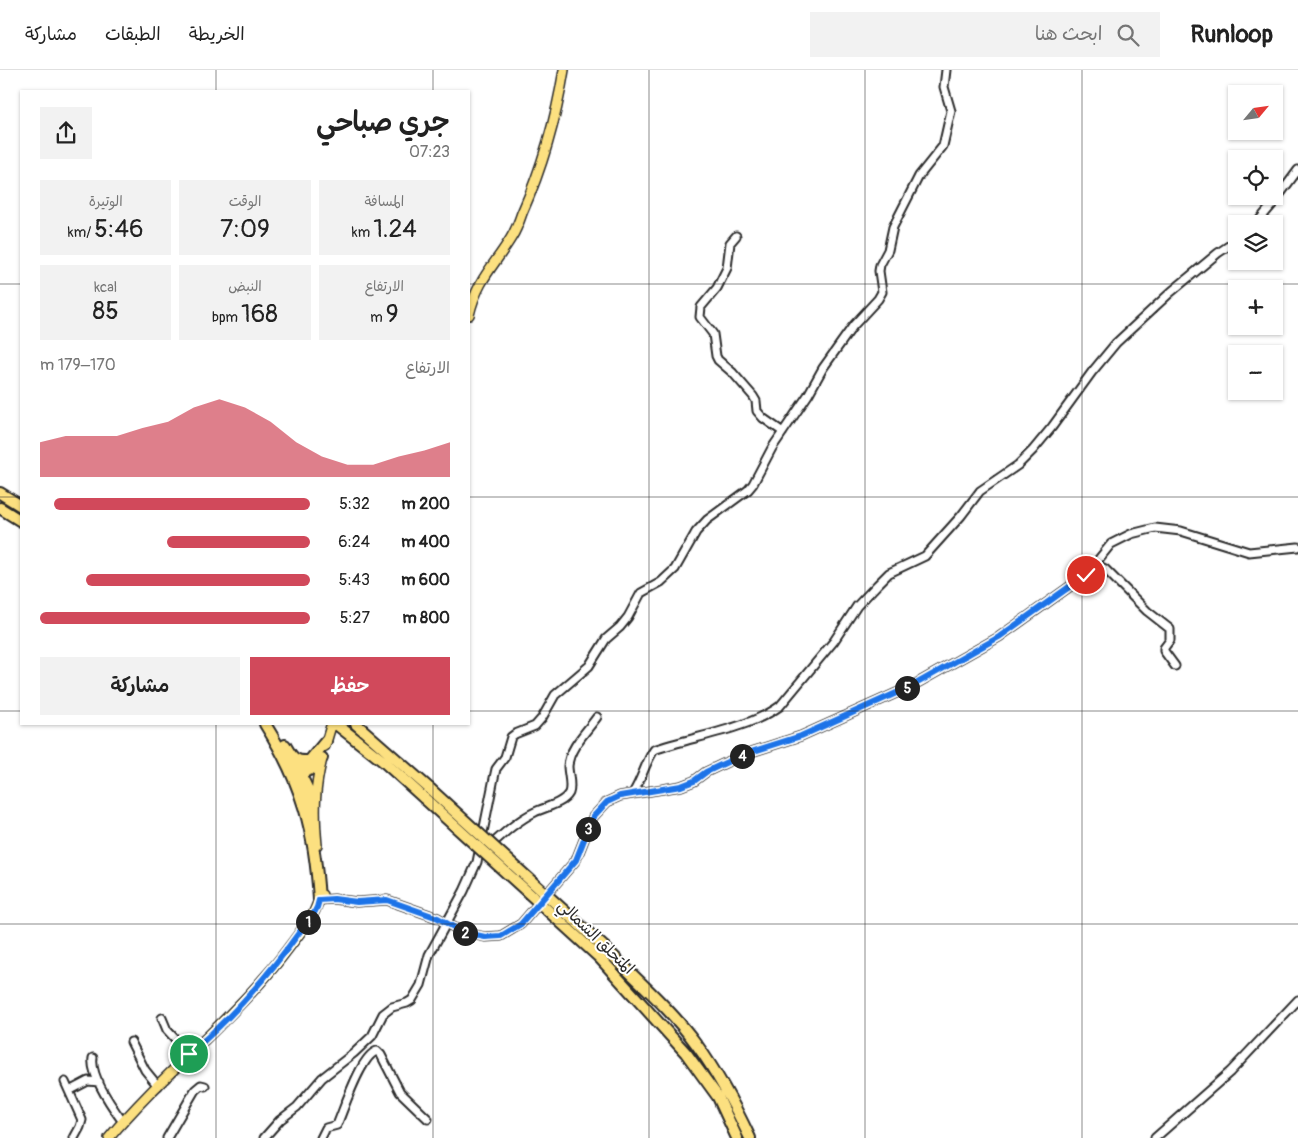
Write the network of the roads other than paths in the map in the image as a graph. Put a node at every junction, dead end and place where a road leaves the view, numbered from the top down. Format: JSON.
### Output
{"nodes":[{"id":1,"x":564,"y":70,"type":"edge"},
{"id":2,"x":946,"y":70,"type":"edge"},
{"id":3,"x":1298,"y":170,"type":"edge"},
{"id":4,"x":1264,"y":215,"type":"edge"},
{"id":5,"x":736,"y":236,"type":"dead end"},
{"id":6,"x":1228,"y":246,"type":"edge"},
{"id":7,"x":470,"y":311,"type":"edge"},
{"id":8,"x":783,"y":432,"type":"junction"},
{"id":9,"x":0,"y":493,"type":"edge"},
{"id":10,"x":20,"y":505,"type":"edge"},
{"id":11,"x":0,"y":508,"type":"edge"},
{"id":12,"x":20,"y":520,"type":"edge"},
{"id":13,"x":1298,"y":547,"type":"edge"},
{"id":14,"x":1095,"y":564,"type":"junction"},
{"id":15,"x":1175,"y":666,"type":"dead end"},
{"id":16,"x":597,"y":717,"type":"dead end"},
{"id":17,"x":266,"y":725,"type":"edge"},
{"id":18,"x":273,"y":725,"type":"edge"},
{"id":19,"x":333,"y":725,"type":"edge"},
{"id":20,"x":357,"y":725,"type":"edge"},
{"id":21,"x":326,"y":741,"type":"junction"},
{"id":22,"x":291,"y":755,"type":"junction"},
{"id":23,"x":322,"y":758,"type":"junction"},
{"id":24,"x":309,"y":761,"type":"junction"},
{"id":25,"x":297,"y":777,"type":"junction"},
{"id":26,"x":427,"y":793,"type":"junction"},
{"id":27,"x":634,"y":793,"type":"junction"},
{"id":28,"x":314,"y":814,"type":"junction"},
{"id":29,"x":478,"y":857,"type":"junction"},
{"id":30,"x":319,"y":900,"type":"junction"},
{"id":31,"x":447,"y":923,"type":"junction"},
{"id":32,"x":602,"y":952,"type":"junction"},
{"id":33,"x":1298,"y":1000,"type":"edge"},
{"id":34,"x":162,"y":1018,"type":"dead end"},
{"id":35,"x":131,"y":1042,"type":"dead end"},
{"id":36,"x":189,"y":1054,"type":"junction"},
{"id":37,"x":93,"y":1058,"type":"dead end"},
{"id":38,"x":65,"y":1082,"type":"dead end"},
{"id":39,"x":99,"y":1082,"type":"junction"},
{"id":40,"x":158,"y":1086,"type":"junction"},
{"id":41,"x":205,"y":1086,"type":"dead end"},
{"id":42,"x":69,"y":1091,"type":"junction"},
{"id":43,"x":428,"y":1120,"type":"dead end"},
{"id":44,"x":123,"y":1122,"type":"junction"},
{"id":45,"x":74,"y":1138,"type":"edge"},
{"id":46,"x":110,"y":1138,"type":"edge"},
{"id":47,"x":167,"y":1138,"type":"edge"},
{"id":48,"x":264,"y":1138,"type":"edge"},
{"id":49,"x":320,"y":1138,"type":"edge"},
{"id":50,"x":737,"y":1138,"type":"edge"},
{"id":51,"x":750,"y":1138,"type":"edge"},
{"id":52,"x":1155,"y":1138,"type":"edge"}],
"edges":[{"from":1,"to":7,"type":"main road"},
{"from":2,"to":8,"type":"street"},
{"from":3,"to":4,"type":"street"},
{"from":5,"to":8,"type":"street"},
{"from":6,"to":27,"type":"street"},
{"from":8,"to":29,"type":"street"},
{"from":9,"to":10,"type":"highway"},
{"from":11,"to":12,"type":"highway"},
{"from":13,"to":14,"type":"street"},
{"from":14,"to":15,"type":"street"},
{"from":14,"to":27,"type":"street"},
{"from":16,"to":29,"type":"street"},
{"from":17,"to":25,"type":"highway"},
{"from":18,"to":22,"type":"highway"},
{"from":19,"to":21,"type":"main road"},
{"from":19,"to":26,"type":"highway","name":"المتحلق الشمالي"},
{"from":20,"to":26,"type":"highway","name":"المتحلق الشمالي"},
{"from":21,"to":23,"type":"main road"},
{"from":21,"to":24,"type":"highway"},
{"from":22,"to":24,"type":"highway"},
{"from":22,"to":25,"type":"highway"},
{"from":23,"to":25,"type":"highway"},
{"from":23,"to":28,"type":"main road"},
{"from":24,"to":25,"type":"highway"},
{"from":25,"to":28,"type":"highway"},
{"from":25,"to":30,"type":"highway"},
{"from":26,"to":32,"type":"highway","name":"المتحلق الشمالي","bridge":true},
{"from":27,"to":31,"type":"street"},
{"from":28,"to":30,"type":"main road"},
{"from":29,"to":31,"type":"street"},
{"from":30,"to":31,"type":"street"},
{"from":30,"to":36,"type":"main road"},
{"from":31,"to":48,"type":"street"},
{"from":32,"to":50,"type":"highway","name":"المتحلق الشمالي"},
{"from":32,"to":51,"type":"highway","name":"المتحلق الشمالي"},
{"from":33,"to":52,"type":"street"},
{"from":34,"to":36,"type":"street"},
{"from":35,"to":40,"type":"street"},
{"from":36,"to":40,"type":"main road"},
{"from":37,"to":39,"type":"street"},
{"from":38,"to":42,"type":"street"},
{"from":39,"to":42,"type":"street"},
{"from":39,"to":44,"type":"street"},
{"from":40,"to":44,"type":"main road"},
{"from":41,"to":47,"type":"street"},
{"from":42,"to":45,"type":"street"},
{"from":43,"to":49,"type":"street"},
{"from":44,"to":46,"type":"main road"}]}
